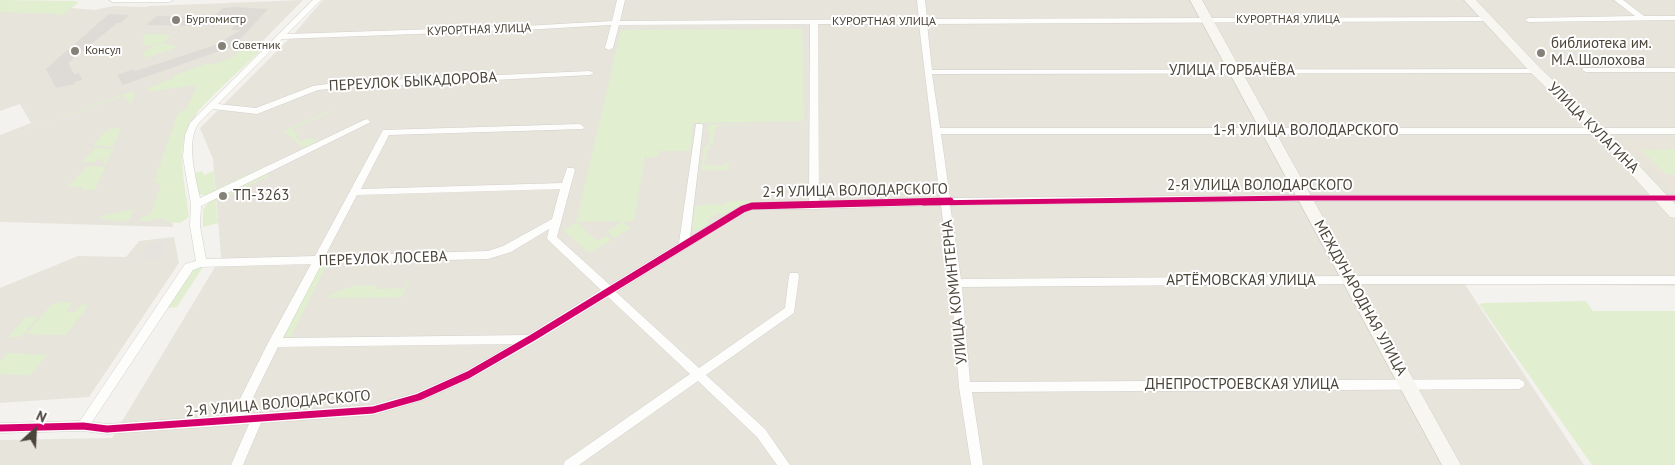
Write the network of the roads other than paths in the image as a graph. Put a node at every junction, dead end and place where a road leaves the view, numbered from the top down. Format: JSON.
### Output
{"nodes":[{"id":1,"x":112,"y":0,"type":"edge"},
{"id":2,"x":169,"y":0,"type":"edge"},
{"id":3,"x":316,"y":0,"type":"edge"},
{"id":4,"x":621,"y":0,"type":"edge"},
{"id":5,"x":921,"y":0,"type":"edge"},
{"id":6,"x":1196,"y":0,"type":"edge"},
{"id":7,"x":1470,"y":0,"type":"edge"},
{"id":8,"x":1618,"y":0,"type":"edge"},
{"id":9,"x":1642,"y":18,"type":"junction"},
{"id":10,"x":1675,"y":18,"type":"edge"},
{"id":11,"x":1488,"y":19,"type":"junction"},
{"id":12,"x":1207,"y":20,"type":"junction"},
{"id":13,"x":1529,"y":20,"type":"dead end"},
{"id":14,"x":814,"y":22,"type":"junction"},
{"id":15,"x":923,"y":22,"type":"junction"},
{"id":16,"x":613,"y":24,"type":"junction"},
{"id":17,"x":280,"y":37,"type":"junction"},
{"id":18,"x":609,"y":48,"type":"dead end"},
{"id":19,"x":1536,"y":70,"type":"junction"},
{"id":20,"x":1586,"y":70,"type":"dead end"},
{"id":21,"x":1675,"y":70,"type":"edge"},
{"id":22,"x":1236,"y":71,"type":"junction"},
{"id":23,"x":928,"y":72,"type":"junction"},
{"id":24,"x":590,"y":73,"type":"dead end"},
{"id":25,"x":210,"y":106,"type":"junction"},
{"id":26,"x":367,"y":122,"type":"dead end"},
{"id":27,"x":699,"y":126,"type":"dead end"},
{"id":28,"x":580,"y":127,"type":"dead end"},
{"id":29,"x":937,"y":131,"type":"junction"},
{"id":30,"x":1267,"y":131,"type":"junction"},
{"id":31,"x":1598,"y":131,"type":"junction"},
{"id":32,"x":1675,"y":131,"type":"edge"},
{"id":33,"x":570,"y":170,"type":"dead end"},
{"id":34,"x":566,"y":186,"type":"junction"},
{"id":35,"x":354,"y":192,"type":"junction"},
{"id":36,"x":1304,"y":198,"type":"junction"},
{"id":37,"x":1669,"y":198,"type":"edge"},
{"id":38,"x":946,"y":202,"type":"junction"},
{"id":39,"x":196,"y":204,"type":"junction"},
{"id":40,"x":814,"y":206,"type":"junction"},
{"id":41,"x":1675,"y":213,"type":"edge"},
{"id":42,"x":556,"y":220,"type":"junction"},
{"id":43,"x":542,"y":229,"type":"junction"},
{"id":44,"x":552,"y":238,"type":"junction"},
{"id":45,"x":684,"y":244,"type":"junction"},
{"id":46,"x":318,"y":261,"type":"junction"},
{"id":47,"x":201,"y":263,"type":"junction"},
{"id":48,"x":794,"y":276,"type":"dead end"},
{"id":49,"x":1350,"y":280,"type":"junction"},
{"id":50,"x":1675,"y":280,"type":"edge"},
{"id":51,"x":956,"y":283,"type":"junction"},
{"id":52,"x":609,"y":290,"type":"junction"},
{"id":53,"x":532,"y":338,"type":"junction"},
{"id":54,"x":274,"y":342,"type":"junction"},
{"id":55,"x":699,"y":374,"type":"junction"},
{"id":56,"x":1408,"y":384,"type":"junction"},
{"id":57,"x":1519,"y":384,"type":"dead end"},
{"id":58,"x":965,"y":387,"type":"junction"},
{"id":59,"x":257,"y":419,"type":"junction"},
{"id":60,"x":236,"y":420,"type":"junction"},
{"id":61,"x":83,"y":426,"type":"junction"},
{"id":62,"x":0,"y":428,"type":"edge"},
{"id":63,"x":238,"y":465,"type":"edge"},
{"id":64,"x":569,"y":465,"type":"edge"},
{"id":65,"x":784,"y":465,"type":"edge"},
{"id":66,"x":977,"y":465,"type":"edge"},
{"id":67,"x":1452,"y":465,"type":"edge"}],
"edges":[{"from":1,"to":2,"type":"street"},
{"from":3,"to":17,"type":"street"},
{"from":4,"to":16,"type":"street"},
{"from":5,"to":15,"type":"street","name":"УЛИЦА КОМИНТЕРНА"},
{"from":6,"to":12,"type":"main road","name":"МЕЖДУНАРОДНАЯ УЛИЦА"},
{"from":7,"to":11,"type":"main road","name":"УЛИЦА КУЛАГИНА"},
{"from":8,"to":9,"type":"street"},
{"from":9,"to":10,"type":"street"},
{"from":9,"to":13,"type":"street"},
{"from":11,"to":12,"type":"street","name":"КУРОРТНАЯ УЛИЦА"},
{"from":11,"to":19,"type":"main road","name":"УЛИЦА КУЛАГИНА"},
{"from":12,"to":15,"type":"street","name":"КУРОРТНАЯ УЛИЦА"},
{"from":12,"to":22,"type":"main road","name":"МЕЖДУНАРОДНАЯ УЛИЦА"},
{"from":14,"to":15,"type":"street","name":"КУРОРТНАЯ УЛИЦА"},
{"from":14,"to":16,"type":"street","name":"КУРОРТНАЯ УЛИЦА"},
{"from":14,"to":40,"type":"street"},
{"from":15,"to":23,"type":"street","name":"УЛИЦА КОМИНТЕРНА"},
{"from":16,"to":17,"type":"street","name":"КУРОРТНАЯ УЛИЦА"},
{"from":16,"to":18,"type":"street"},
{"from":17,"to":25,"type":"street"},
{"from":19,"to":22,"type":"street","name":"УЛИЦА ГОРБАЧЁВА"},
{"from":19,"to":31,"type":"main road","name":"УЛИЦА КУЛАГИНА"},
{"from":20,"to":21,"type":"street"},
{"from":22,"to":23,"type":"street","name":"УЛИЦА ГОРБАЧЁВА"},
{"from":22,"to":30,"type":"main road","name":"МЕЖДУНАРОДНАЯ УЛИЦА"},
{"from":23,"to":29,"type":"street","name":"УЛИЦА КОМИНТЕРНА"},
{"from":24,"to":25,"type":"street","name":"ПЕРЕУЛОК БЫКАДОРОВА"},
{"from":25,"to":39,"type":"street"},
{"from":26,"to":39,"type":"street"},
{"from":27,"to":45,"type":"street"},
{"from":28,"to":35,"type":"street"},
{"from":29,"to":30,"type":"street","name":"1-Я УЛИЦА ВОЛОДАРСКОГО"},
{"from":29,"to":38,"type":"street","name":"УЛИЦА КОМИНТЕРНА"},
{"from":30,"to":31,"type":"street","name":"1-Я УЛИЦА ВОЛОДАРСКОГО"},
{"from":30,"to":36,"type":"main road","name":"МЕЖДУНАРОДНАЯ УЛИЦА"},
{"from":31,"to":32,"type":"street","name":"1-Я УЛИЦА ВОЛОДАРСКОГО"},
{"from":31,"to":37,"type":"main road","name":"УЛИЦА КУЛАГИНА"},
{"from":33,"to":34,"type":"street"},
{"from":34,"to":35,"type":"street"},
{"from":34,"to":42,"type":"street"},
{"from":35,"to":46,"type":"street"},
{"from":36,"to":37,"type":"street","name":"2-Я УЛИЦА ВОЛОДАРСКОГО"},
{"from":36,"to":38,"type":"street","name":"2-Я УЛИЦА ВОЛОДАРСКОГО"},
{"from":36,"to":49,"type":"main road","name":"МЕЖДУНАРОДНАЯ УЛИЦА"},
{"from":37,"to":41,"type":"main road","name":"УЛИЦА КУЛАГИНА"},
{"from":38,"to":40,"type":"street","name":"2-Я УЛИЦА ВОЛОДАРСКОГО"},
{"from":38,"to":51,"type":"street","name":"УЛИЦА КОМИНТЕРНА"},
{"from":39,"to":47,"type":"street"},
{"from":40,"to":45,"type":"street","name":"2-Я УЛИЦА ВОЛОДАРСКОГО"},
{"from":42,"to":43,"type":"street","name":"ПЕРЕУЛОК ЛОСЕВА"},
{"from":42,"to":44,"type":"street"},
{"from":43,"to":44,"type":"street"},
{"from":43,"to":46,"type":"street","name":"ПЕРЕУЛОК ЛОСЕВА"},
{"from":44,"to":52,"type":"street"},
{"from":45,"to":52,"type":"street","name":"2-Я УЛИЦА ВОЛОДАРСКОГО"},
{"from":46,"to":47,"type":"street","name":"ПЕРЕУЛОК ЛОСЕВА"},
{"from":46,"to":54,"type":"street"},
{"from":47,"to":61,"type":"street"},
{"from":48,"to":55,"type":"street"},
{"from":49,"to":50,"type":"street","name":"АРТЁМОВСКАЯ УЛИЦА"},
{"from":49,"to":51,"type":"street","name":"АРТЁМОВСКАЯ УЛИЦА"},
{"from":49,"to":56,"type":"main road","name":"МЕЖДУНАРОДНАЯ УЛИЦА"},
{"from":51,"to":58,"type":"street","name":"УЛИЦА КОМИНТЕРНА"},
{"from":52,"to":53,"type":"street","name":"2-Я УЛИЦА ВОЛОДАРСКОГО"},
{"from":52,"to":55,"type":"street"},
{"from":53,"to":54,"type":"street"},
{"from":53,"to":59,"type":"street","name":"2-Я УЛИЦА ВОЛОДАРСКОГО"},
{"from":54,"to":60,"type":"street"},
{"from":55,"to":64,"type":"street"},
{"from":55,"to":65,"type":"street"},
{"from":56,"to":57,"type":"street","name":"ДНЕПРОСТРОЕВСКАЯ УЛИЦА"},
{"from":56,"to":58,"type":"street","name":"ДНЕПРОСТРОЕВСКАЯ УЛИЦА"},
{"from":56,"to":67,"type":"main road","name":"МЕЖДУНАРОДНАЯ УЛИЦА"},
{"from":58,"to":66,"type":"street","name":"УЛИЦА КОМИНТЕРНА"},
{"from":59,"to":60,"type":"street","name":"2-Я УЛИЦА ВОЛОДАРСКОГО"},
{"from":59,"to":63,"type":"street"},
{"from":60,"to":61,"type":"street","name":"2-Я УЛИЦА ВОЛОДАРСКОГО"},
{"from":61,"to":62,"type":"street","name":"2-Я УЛИЦА ВОЛОДАРСКОГО"}]}
